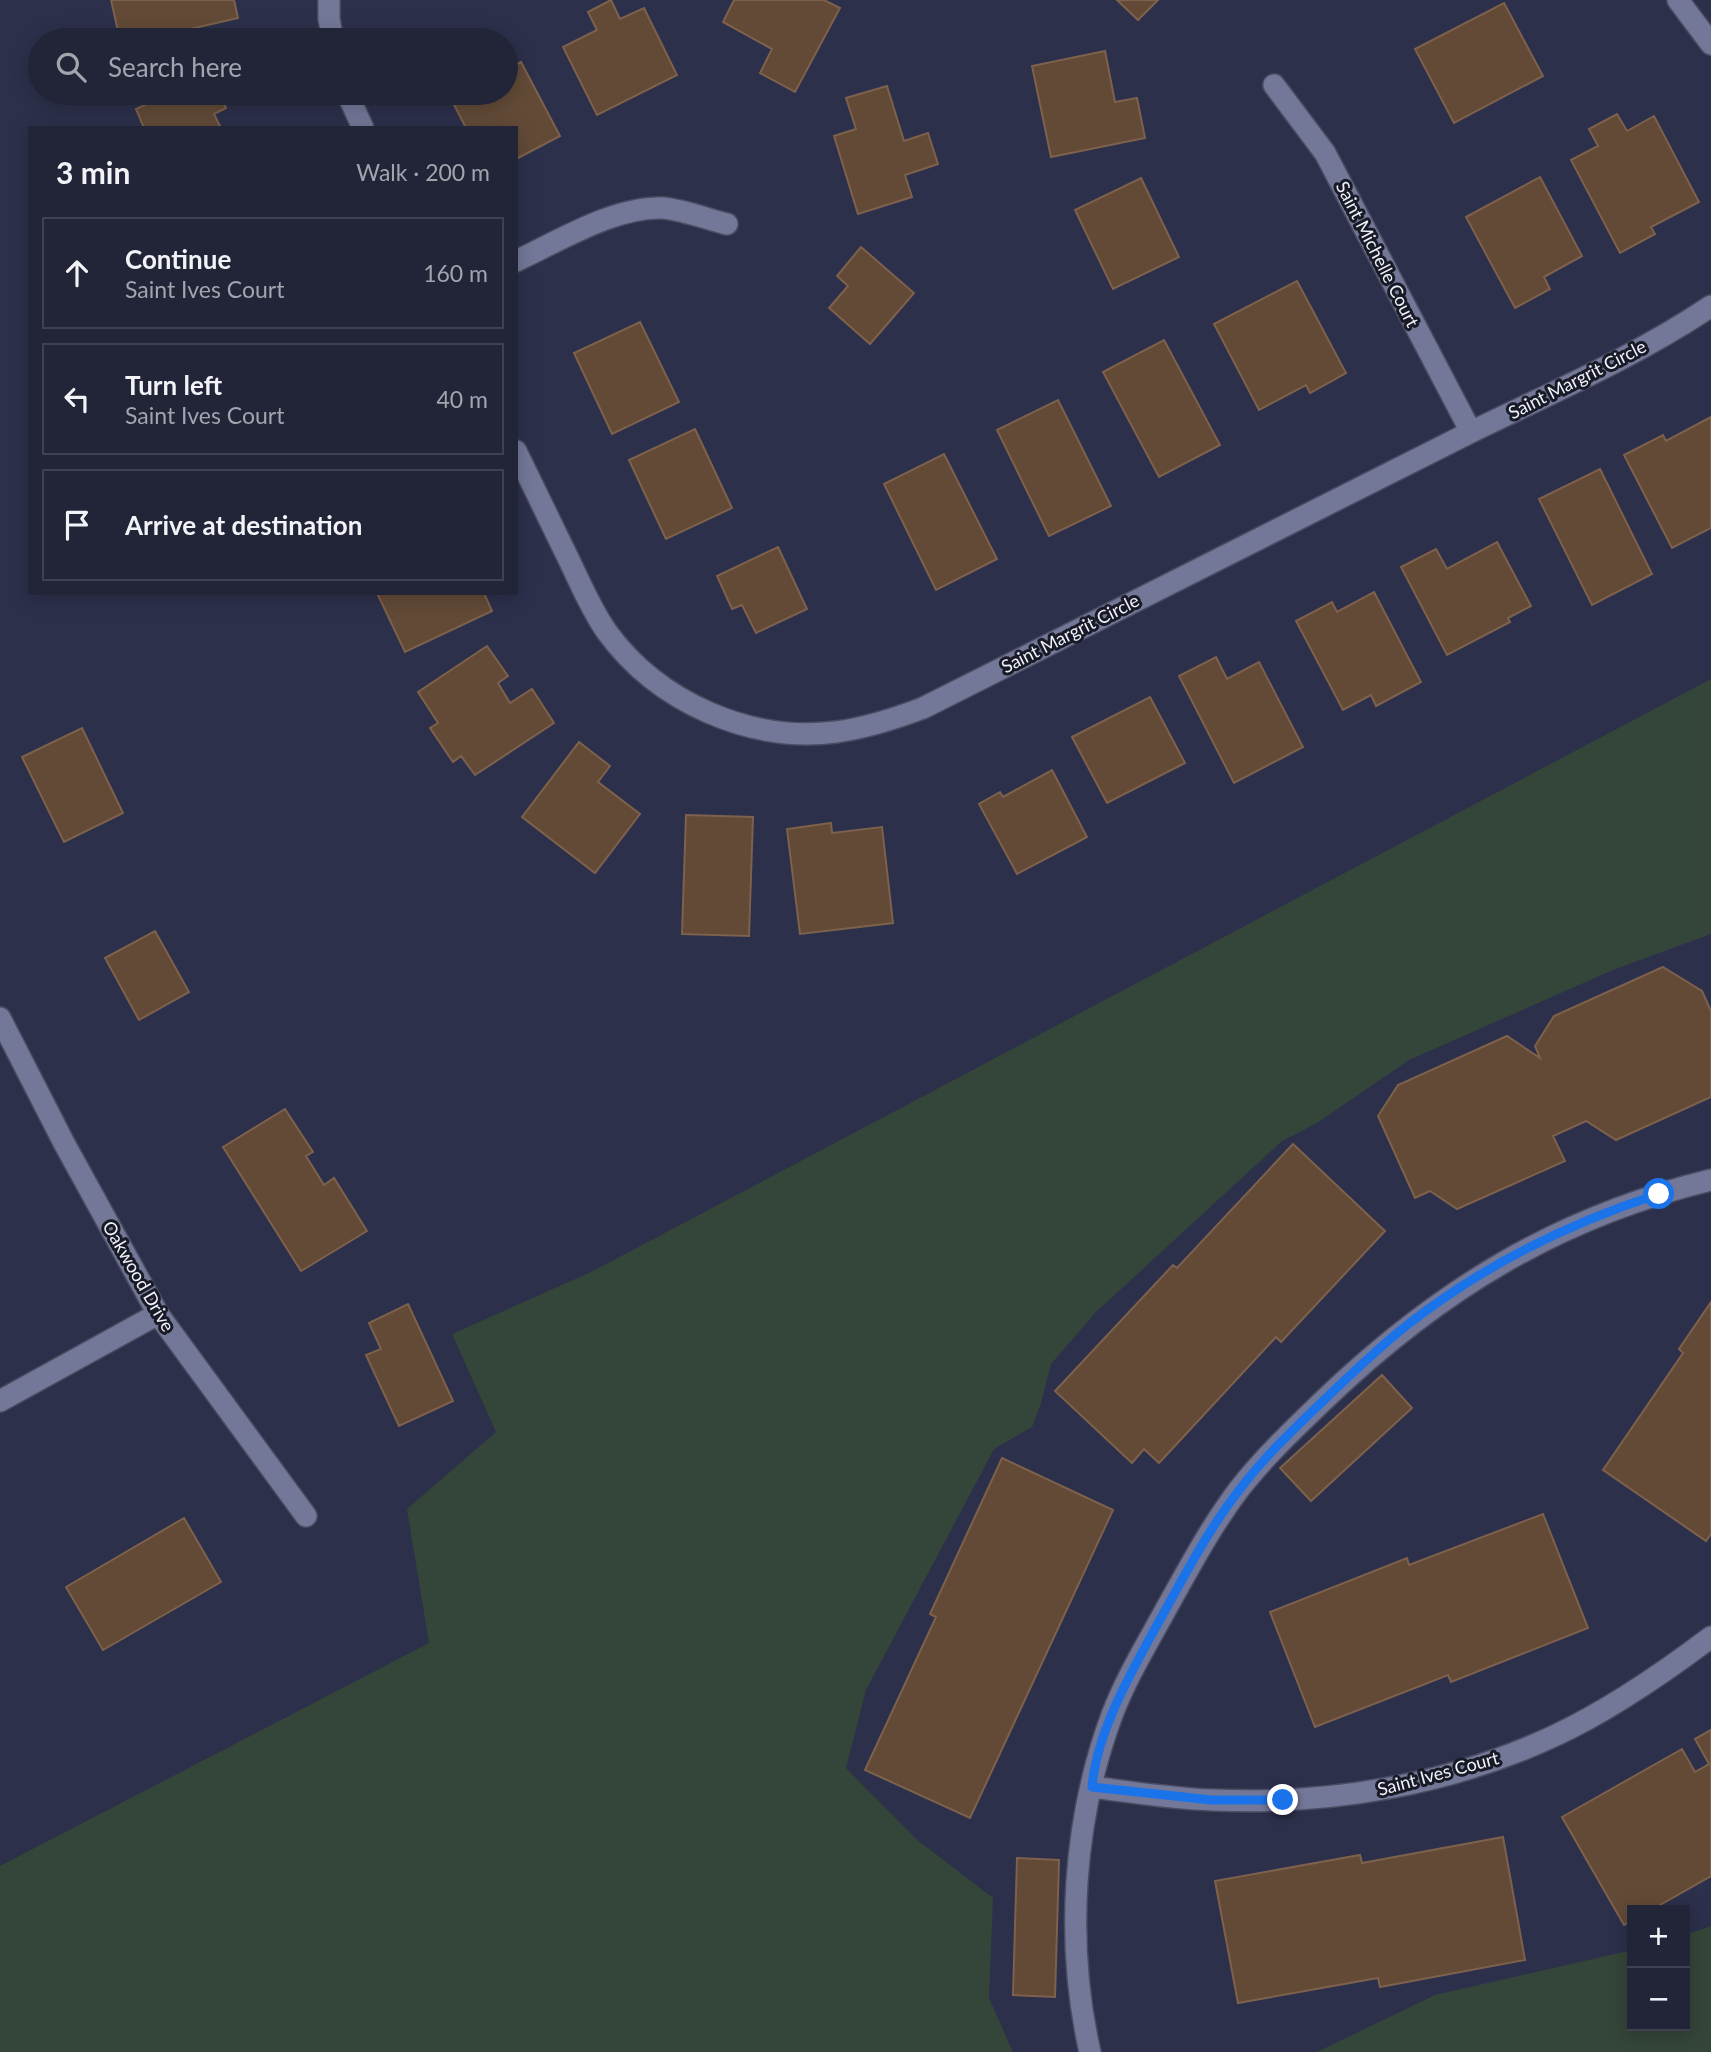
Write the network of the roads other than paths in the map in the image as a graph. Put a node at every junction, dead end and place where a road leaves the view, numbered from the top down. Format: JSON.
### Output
{"nodes":[{"id":1,"x":329,"y":0,"type":"edge"},
{"id":2,"x":1678,"y":0,"type":"edge"},
{"id":3,"x":330,"y":28,"type":"edge"},
{"id":4,"x":1711,"y":44,"type":"edge"},
{"id":5,"x":1273,"y":85,"type":"dead end"},
{"id":6,"x":352,"y":105,"type":"edge"},
{"id":7,"x":362,"y":126,"type":"edge"},
{"id":8,"x":727,"y":224,"type":"dead end"},
{"id":9,"x":518,"y":260,"type":"edge"},
{"id":10,"x":1711,"y":306,"type":"edge"},
{"id":11,"x":1471,"y":432,"type":"junction"},
{"id":12,"x":518,"y":455,"type":"edge"},
{"id":13,"x":0,"y":1018,"type":"edge"},
{"id":14,"x":1711,"y":1180,"type":"edge"},
{"id":15,"x":158,"y":1314,"type":"junction"},
{"id":16,"x":0,"y":1401,"type":"edge"},
{"id":17,"x":306,"y":1516,"type":"dead end"},
{"id":18,"x":1711,"y":1637,"type":"edge"},
{"id":19,"x":1092,"y":1787,"type":"junction"},
{"id":20,"x":1090,"y":2052,"type":"edge"}],
"edges":[{"from":1,"to":3,"type":"street"},
{"from":2,"to":4,"type":"street"},
{"from":5,"to":11,"type":"street","name":"Saint Michelle Court"},
{"from":6,"to":7,"type":"street"},
{"from":8,"to":9,"type":"street"},
{"from":10,"to":11,"type":"street","name":"Saint Margrit Circle"},
{"from":11,"to":12,"type":"street","name":"Saint Margrit Circle"},
{"from":13,"to":15,"type":"street","name":"Oakwood Drive"},
{"from":14,"to":19,"type":"street"},
{"from":15,"to":16,"type":"street"},
{"from":15,"to":17,"type":"street","name":"Oakwood Drive"},
{"from":18,"to":19,"type":"street","name":"Saint Ives Court"},
{"from":19,"to":20,"type":"street"}]}
